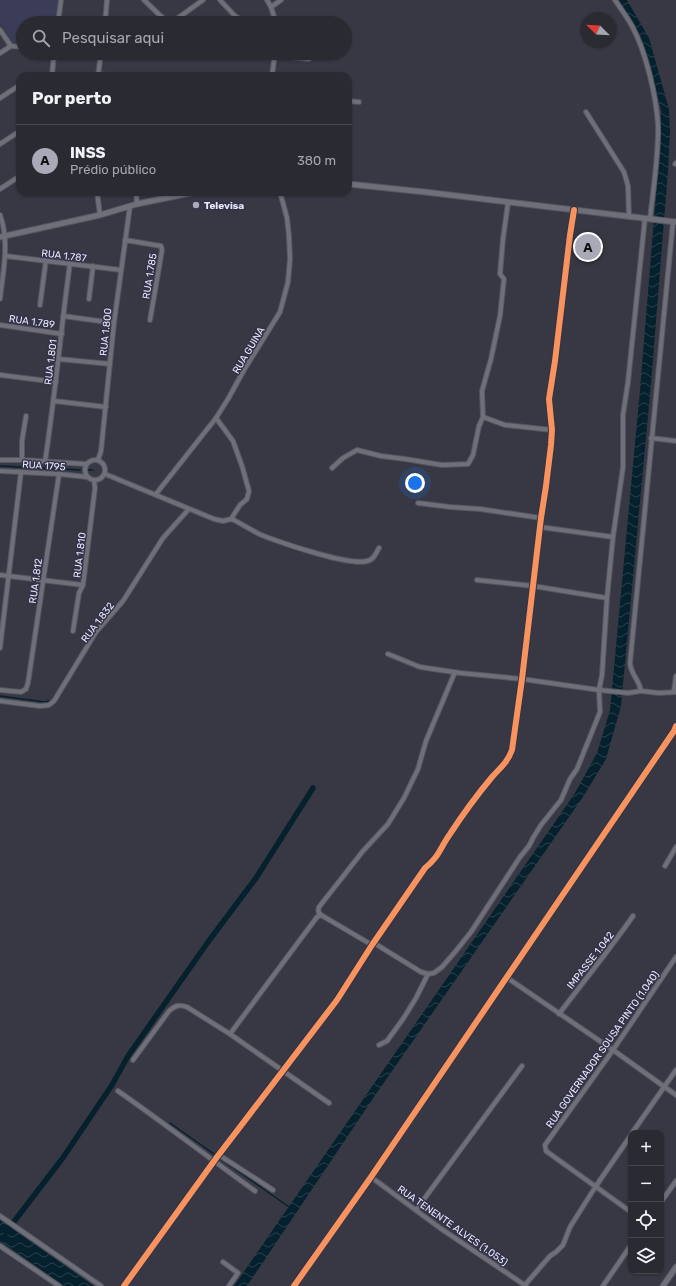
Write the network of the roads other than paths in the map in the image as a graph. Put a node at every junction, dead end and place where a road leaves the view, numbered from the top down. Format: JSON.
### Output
{"nodes":[{"id":1,"x":61,"y":0,"type":"edge"},
{"id":2,"x":108,"y":0,"type":"edge"},
{"id":3,"x":144,"y":0,"type":"edge"},
{"id":4,"x":203,"y":0,"type":"edge"},
{"id":5,"x":220,"y":0,"type":"edge"},
{"id":6,"x":267,"y":0,"type":"edge"},
{"id":7,"x":281,"y":0,"type":"edge"},
{"id":8,"x":616,"y":0,"type":"edge"},
{"id":9,"x":271,"y":8,"type":"junction"},
{"id":10,"x":59,"y":16,"type":"edge"},
{"id":11,"x":105,"y":16,"type":"edge"},
{"id":12,"x":161,"y":16,"type":"edge"},
{"id":13,"x":181,"y":16,"type":"edge"},
{"id":14,"x":235,"y":16,"type":"edge"},
{"id":15,"x":274,"y":16,"type":"edge"},
{"id":16,"x":0,"y":30,"type":"edge"},
{"id":17,"x":11,"y":46,"type":"junction"},
{"id":18,"x":16,"y":46,"type":"edge"},
{"id":19,"x":0,"y":53,"type":"edge"},
{"id":20,"x":53,"y":60,"type":"edge"},
{"id":21,"x":100,"y":60,"type":"edge"},
{"id":22,"x":274,"y":60,"type":"edge"},
{"id":23,"x":52,"y":72,"type":"edge"},
{"id":24,"x":98,"y":72,"type":"edge"},
{"id":25,"x":273,"y":72,"type":"edge"},
{"id":26,"x":16,"y":88,"type":"edge"},
{"id":27,"x":0,"y":98,"type":"edge"},
{"id":28,"x":352,"y":101,"type":"edge"},
{"id":29,"x":359,"y":102,"type":"dead end"},
{"id":30,"x":586,"y":112,"type":"dead end"},
{"id":31,"x":16,"y":134,"type":"edge"},
{"id":32,"x":0,"y":144,"type":"edge"},
{"id":33,"x":16,"y":179,"type":"edge"},
{"id":34,"x":352,"y":184,"type":"edge"},
{"id":35,"x":0,"y":189,"type":"edge"},
{"id":36,"x":98,"y":196,"type":"edge"},
{"id":37,"x":136,"y":196,"type":"edge"},
{"id":38,"x":175,"y":196,"type":"edge"},
{"id":39,"x":281,"y":196,"type":"edge"},
{"id":40,"x":508,"y":203,"type":"junction"},
{"id":41,"x":137,"y":204,"type":"junction"},
{"id":42,"x":130,"y":206,"type":"junction"},
{"id":43,"x":574,"y":210,"type":"junction"},
{"id":44,"x":0,"y":215,"type":"edge"},
{"id":45,"x":100,"y":215,"type":"junction"},
{"id":46,"x":629,"y":217,"type":"junction"},
{"id":47,"x":649,"y":219,"type":"junction"},
{"id":48,"x":673,"y":222,"type":"edge"},
{"id":49,"x":2,"y":237,"type":"edge"},
{"id":50,"x":125,"y":240,"type":"junction"},
{"id":51,"x":5,"y":256,"type":"junction"},
{"id":52,"x":46,"y":260,"type":"junction"},
{"id":53,"x":70,"y":263,"type":"junction"},
{"id":54,"x":93,"y":266,"type":"junction"},
{"id":55,"x":121,"y":270,"type":"junction"},
{"id":56,"x":0,"y":298,"type":"edge"},
{"id":57,"x":89,"y":299,"type":"dead end"},
{"id":58,"x":40,"y":305,"type":"dead end"},
{"id":59,"x":62,"y":316,"type":"junction"},
{"id":60,"x":150,"y":320,"type":"dead end"},
{"id":61,"x":114,"y":323,"type":"junction"},
{"id":62,"x":0,"y":325,"type":"edge"},
{"id":63,"x":62,"y":334,"type":"junction"},
{"id":64,"x":59,"y":359,"type":"junction"},
{"id":65,"x":110,"y":364,"type":"junction"},
{"id":66,"x":0,"y":375,"type":"edge"},
{"id":67,"x":56,"y":382,"type":"junction"},
{"id":68,"x":54,"y":401,"type":"junction"},
{"id":69,"x":106,"y":407,"type":"junction"},
{"id":70,"x":26,"y":416,"type":"dead end"},
{"id":71,"x":483,"y":417,"type":"junction"},
{"id":72,"x":216,"y":418,"type":"junction"},
{"id":73,"x":552,"y":430,"type":"junction"},
{"id":74,"x":651,"y":438,"type":"junction"},
{"id":75,"x":676,"y":440,"type":"edge"},
{"id":76,"x":0,"y":460,"type":"edge"},
{"id":77,"x":22,"y":460,"type":"junction"},
{"id":78,"x":98,"y":460,"type":"junction"},
{"id":79,"x":45,"y":462,"type":"junction"},
{"id":80,"x":86,"y":464,"type":"junction"},
{"id":81,"x":332,"y":468,"type":"dead end"},
{"id":82,"x":0,"y":471,"type":"edge"},
{"id":83,"x":21,"y":472,"type":"junction"},
{"id":84,"x":59,"y":474,"type":"junction"},
{"id":85,"x":105,"y":474,"type":"junction"},
{"id":86,"x":87,"y":477,"type":"junction"},
{"id":87,"x":94,"y":480,"type":"junction"},
{"id":88,"x":156,"y":494,"type":"junction"},
{"id":89,"x":418,"y":503,"type":"dead end"},
{"id":90,"x":188,"y":510,"type":"junction"},
{"id":91,"x":541,"y":518,"type":"junction"},
{"id":92,"x":231,"y":519,"type":"junction"},
{"id":93,"x":540,"y":527,"type":"junction"},
{"id":94,"x":613,"y":537,"type":"junction"},
{"id":95,"x":379,"y":548,"type":"dead end"},
{"id":96,"x":0,"y":575,"type":"edge"},
{"id":97,"x":8,"y":576,"type":"junction"},
{"id":98,"x":44,"y":580,"type":"junction"},
{"id":99,"x":477,"y":580,"type":"dead end"},
{"id":100,"x":83,"y":585,"type":"junction"},
{"id":101,"x":533,"y":586,"type":"junction"},
{"id":102,"x":607,"y":598,"type":"junction"},
{"id":103,"x":73,"y":631,"type":"dead end"},
{"id":104,"x":0,"y":648,"type":"edge"},
{"id":105,"x":388,"y":654,"type":"dead end"},
{"id":106,"x":456,"y":672,"type":"junction"},
{"id":107,"x":676,"y":676,"type":"edge"},
{"id":108,"x":522,"y":679,"type":"junction"},
{"id":109,"x":0,"y":690,"type":"edge"},
{"id":110,"x":599,"y":690,"type":"junction"},
{"id":111,"x":641,"y":691,"type":"junction"},
{"id":112,"x":675,"y":692,"type":"edge"},
{"id":113,"x":0,"y":701,"type":"edge"},
{"id":114,"x":676,"y":726,"type":"edge"},
{"id":115,"x":676,"y":847,"type":"edge"},
{"id":116,"x":665,"y":866,"type":"dead end"},
{"id":117,"x":321,"y":915,"type":"junction"},
{"id":118,"x":633,"y":916,"type":"dead end"},
{"id":119,"x":373,"y":944,"type":"junction"},
{"id":120,"x":676,"y":957,"type":"edge"},
{"id":121,"x":428,"y":974,"type":"junction"},
{"id":122,"x":506,"y":977,"type":"junction"},
{"id":123,"x":560,"y":1014,"type":"junction"},
{"id":124,"x":230,"y":1034,"type":"junction"},
{"id":125,"x":379,"y":1045,"type":"dead end"},
{"id":126,"x":613,"y":1050,"type":"junction"},
{"id":127,"x":133,"y":1060,"type":"dead end"},
{"id":128,"x":522,"y":1066,"type":"dead end"},
{"id":129,"x":676,"y":1070,"type":"edge"},
{"id":130,"x":283,"y":1071,"type":"junction"},
{"id":131,"x":665,"y":1086,"type":"junction"},
{"id":132,"x":118,"y":1091,"type":"dead end"},
{"id":133,"x":676,"y":1094,"type":"edge"},
{"id":134,"x":329,"y":1103,"type":"dead end"},
{"id":135,"x":635,"y":1130,"type":"edge"},
{"id":136,"x":628,"y":1140,"type":"edge"},
{"id":137,"x":219,"y":1155,"type":"junction"},
{"id":138,"x":214,"y":1162,"type":"junction"},
{"id":139,"x":371,"y":1177,"type":"junction"},
{"id":140,"x":676,"y":1181,"type":"edge"},
{"id":141,"x":596,"y":1186,"type":"junction"},
{"id":142,"x":273,"y":1190,"type":"dead end"},
{"id":143,"x":255,"y":1191,"type":"dead end"},
{"id":144,"x":664,"y":1198,"type":"edge"},
{"id":145,"x":416,"y":1210,"type":"junction"},
{"id":146,"x":628,"y":1210,"type":"edge"},
{"id":147,"x":0,"y":1216,"type":"edge"},
{"id":148,"x":0,"y":1246,"type":"edge"},
{"id":149,"x":628,"y":1249,"type":"edge"},
{"id":150,"x":224,"y":1262,"type":"dead end"},
{"id":151,"x":676,"y":1267,"type":"edge"},
{"id":152,"x":59,"y":1286,"type":"edge"},
{"id":153,"x":101,"y":1286,"type":"edge"},
{"id":154,"x":124,"y":1286,"type":"edge"},
{"id":155,"x":229,"y":1286,"type":"edge"},
{"id":156,"x":294,"y":1286,"type":"edge"},
{"id":157,"x":525,"y":1286,"type":"edge"},
{"id":158,"x":603,"y":1286,"type":"edge"},
{"id":159,"x":663,"y":1286,"type":"edge"}],
"edges":[{"from":1,"to":10,"type":"street"},
{"from":2,"to":11,"type":"street"},
{"from":3,"to":12,"type":"street"},
{"from":4,"to":13,"type":"street"},
{"from":5,"to":14,"type":"street"},
{"from":6,"to":9,"type":"street"},
{"from":7,"to":9,"type":"street"},
{"from":8,"to":47,"type":"street"},
{"from":9,"to":15,"type":"street"},
{"from":16,"to":17,"type":"street"},
{"from":17,"to":18,"type":"street"},
{"from":17,"to":19,"type":"street"},
{"from":20,"to":23,"type":"street"},
{"from":21,"to":24,"type":"street"},
{"from":22,"to":25,"type":"street"},
{"from":26,"to":27,"type":"street"},
{"from":28,"to":29,"type":"street"},
{"from":30,"to":46,"type":"street"},
{"from":31,"to":32,"type":"street"},
{"from":33,"to":35,"type":"street"},
{"from":34,"to":40,"type":"street"},
{"from":36,"to":45,"type":"street"},
{"from":37,"to":41,"type":"street"},
{"from":38,"to":41,"type":"street"},
{"from":39,"to":72,"type":"street","name":"RUA GUINA"},
{"from":40,"to":43,"type":"street"},
{"from":40,"to":71,"type":"street"},
{"from":41,"to":42,"type":"street"},
{"from":42,"to":45,"type":"street"},
{"from":42,"to":50,"type":"street","name":"RUA 1.800"},
{"from":43,"to":46,"type":"street"},
{"from":43,"to":73,"type":"street"},
{"from":44,"to":49,"type":"street"},
{"from":45,"to":49,"type":"street"},
{"from":46,"to":47,"type":"street"},
{"from":47,"to":48,"type":"street"},
{"from":47,"to":94,"type":"street"},
{"from":48,"to":74,"type":"street"},
{"from":49,"to":51,"type":"street"},
{"from":50,"to":55,"type":"street","name":"RUA 1.800"},
{"from":50,"to":60,"type":"street","name":"RUA 1.785"},
{"from":51,"to":52,"type":"street","name":"RUA 1.787"},
{"from":51,"to":56,"type":"street"},
{"from":52,"to":53,"type":"street","name":"RUA 1.787"},
{"from":52,"to":58,"type":"street"},
{"from":53,"to":54,"type":"street","name":"RUA 1.787"},
{"from":53,"to":59,"type":"street","name":"RUA 1.801"},
{"from":54,"to":55,"type":"street","name":"RUA 1.787"},
{"from":54,"to":57,"type":"street"},
{"from":55,"to":61,"type":"street","name":"RUA 1.800"},
{"from":59,"to":61,"type":"street"},
{"from":59,"to":63,"type":"street","name":"RUA 1.801"},
{"from":61,"to":65,"type":"street","name":"RUA 1.800"},
{"from":62,"to":63,"type":"street","name":"RUA 1.789"},
{"from":63,"to":64,"type":"street","name":"RUA 1.801"},
{"from":64,"to":65,"type":"street"},
{"from":64,"to":67,"type":"street","name":"RUA 1.801"},
{"from":65,"to":69,"type":"street","name":"RUA 1.800"},
{"from":66,"to":67,"type":"street"},
{"from":67,"to":68,"type":"street","name":"RUA 1.801"},
{"from":68,"to":69,"type":"street"},
{"from":68,"to":79,"type":"street","name":"RUA 1.801"},
{"from":69,"to":78,"type":"street","name":"RUA 1.800"},
{"from":70,"to":77,"type":"street"},
{"from":71,"to":73,"type":"street"},
{"from":71,"to":81,"type":"street"},
{"from":72,"to":88,"type":"street","name":"RUA GUINA"},
{"from":72,"to":92,"type":"street"},
{"from":73,"to":91,"type":"street"},
{"from":74,"to":75,"type":"street"},
{"from":74,"to":111,"type":"street"},
{"from":76,"to":77,"type":"street"},
{"from":77,"to":79,"type":"street"},
{"from":78,"to":80,"type":"street"},
{"from":78,"to":85,"type":"street"},
{"from":79,"to":80,"type":"street"},
{"from":80,"to":86,"type":"street"},
{"from":82,"to":83,"type":"street","name":"RUA 1795"},
{"from":83,"to":84,"type":"street","name":"RUA 1795"},
{"from":83,"to":97,"type":"street"},
{"from":84,"to":86,"type":"street","name":"RUA 1795"},
{"from":84,"to":98,"type":"street","name":"RUA 1.812"},
{"from":85,"to":87,"type":"street"},
{"from":85,"to":88,"type":"street"},
{"from":86,"to":87,"type":"street"},
{"from":87,"to":100,"type":"street","name":"RUA 1.810"},
{"from":88,"to":90,"type":"street"},
{"from":89,"to":91,"type":"street"},
{"from":90,"to":92,"type":"street"},
{"from":90,"to":113,"type":"street","name":"RUA 1.832"},
{"from":91,"to":93,"type":"street"},
{"from":92,"to":95,"type":"street"},
{"from":93,"to":94,"type":"street"},
{"from":93,"to":101,"type":"street"},
{"from":94,"to":102,"type":"street"},
{"from":96,"to":97,"type":"street"},
{"from":97,"to":98,"type":"street"},
{"from":97,"to":104,"type":"street"},
{"from":98,"to":100,"type":"street"},
{"from":98,"to":109,"type":"street","name":"RUA 1.812"},
{"from":99,"to":101,"type":"street"},
{"from":100,"to":103,"type":"street","name":"RUA 1.810"},
{"from":101,"to":102,"type":"street"},
{"from":101,"to":108,"type":"street"},
{"from":102,"to":110,"type":"street"},
{"from":105,"to":106,"type":"street"},
{"from":106,"to":108,"type":"street"},
{"from":106,"to":117,"type":"street"},
{"from":107,"to":112,"type":"street"},
{"from":108,"to":110,"type":"street"},
{"from":108,"to":119,"type":"street"},
{"from":110,"to":111,"type":"street"},
{"from":110,"to":121,"type":"street"},
{"from":111,"to":112,"type":"street"},
{"from":114,"to":122,"type":"street"},
{"from":115,"to":116,"type":"street"},
{"from":117,"to":119,"type":"street"},
{"from":117,"to":124,"type":"street"},
{"from":118,"to":123,"type":"street","name":"IMPASSE 1.042"},
{"from":119,"to":121,"type":"street"},
{"from":119,"to":130,"type":"street"},
{"from":120,"to":126,"type":"street","name":"RUA GOVERNADOR SOUSA PINTO (1.040)"},
{"from":121,"to":125,"type":"street"},
{"from":122,"to":123,"type":"street"},
{"from":122,"to":139,"type":"street"},
{"from":123,"to":126,"type":"street"},
{"from":124,"to":127,"type":"street"},
{"from":124,"to":130,"type":"street"},
{"from":126,"to":131,"type":"street"},
{"from":126,"to":141,"type":"street","name":"RUA GOVERNADOR SOUSA PINTO (1.040)"},
{"from":128,"to":145,"type":"street"},
{"from":129,"to":131,"type":"street"},
{"from":130,"to":134,"type":"street"},
{"from":130,"to":137,"type":"street"},
{"from":131,"to":133,"type":"street"},
{"from":131,"to":135,"type":"street"},
{"from":132,"to":138,"type":"street"},
{"from":136,"to":141,"type":"street"},
{"from":137,"to":138,"type":"street"},
{"from":137,"to":142,"type":"street"},
{"from":138,"to":143,"type":"street"},
{"from":138,"to":154,"type":"street"},
{"from":139,"to":145,"type":"street","name":"RUA TENENTE ALVES (1.053)"},
{"from":139,"to":156,"type":"street"},
{"from":140,"to":144,"type":"street"},
{"from":141,"to":146,"type":"street"},
{"from":141,"to":157,"type":"street"},
{"from":145,"to":157,"type":"street","name":"RUA TENENTE ALVES (1.053)"},
{"from":147,"to":153,"type":"street"},
{"from":148,"to":152,"type":"street"},
{"from":149,"to":158,"type":"street"},
{"from":150,"to":155,"type":"street"},
{"from":151,"to":159,"type":"street"}]}
